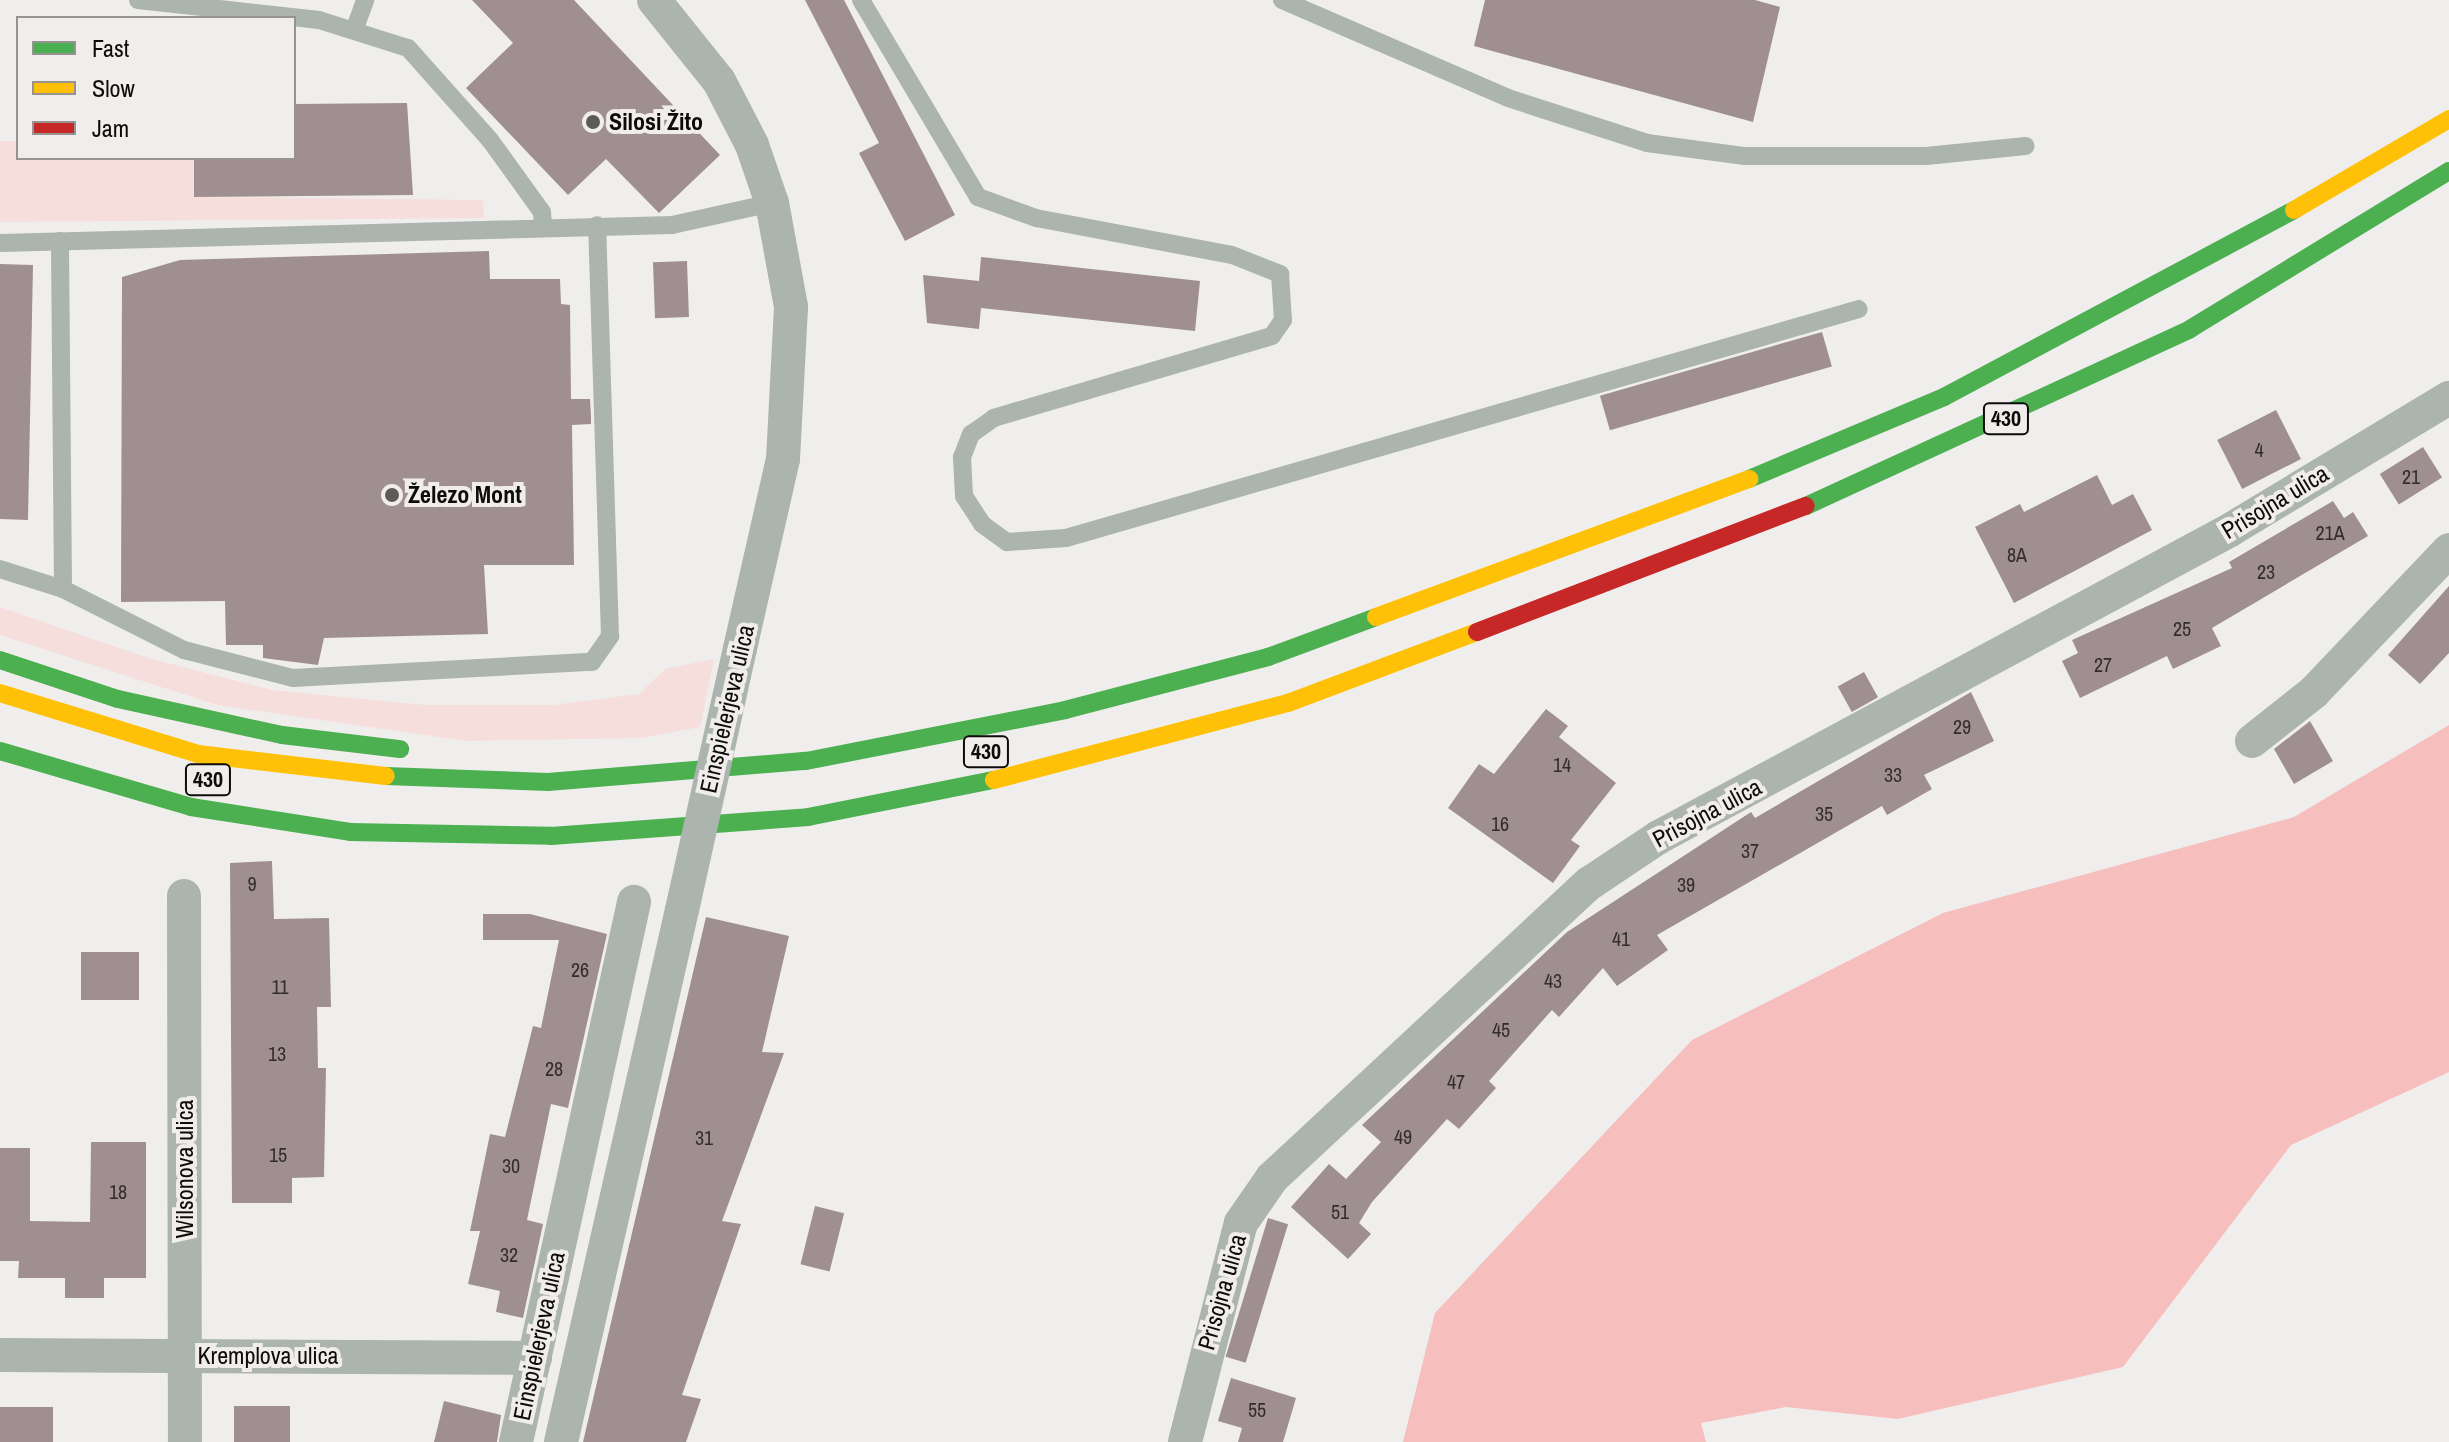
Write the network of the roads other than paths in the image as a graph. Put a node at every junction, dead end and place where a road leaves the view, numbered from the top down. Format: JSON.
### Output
{"nodes":[{"id":1,"x":138,"y":0,"type":"edge"},
{"id":2,"x":365,"y":0,"type":"edge"},
{"id":3,"x":654,"y":0,"type":"edge"},
{"id":4,"x":861,"y":0,"type":"edge"},
{"id":5,"x":1282,"y":0,"type":"edge"},
{"id":6,"x":262,"y":16,"type":"edge"},
{"id":7,"x":296,"y":20,"type":"edge"},
{"id":8,"x":355,"y":28,"type":"junction"},
{"id":9,"x":2449,"y":119,"type":"edge"},
{"id":10,"x":2026,"y":146,"type":"dead end"},
{"id":11,"x":2449,"y":171,"type":"edge"},
{"id":12,"x":772,"y":203,"type":"junction"},
{"id":13,"x":597,"y":225,"type":"junction"},
{"id":14,"x":543,"y":226,"type":"junction"},
{"id":15,"x":60,"y":241,"type":"junction"},
{"id":16,"x":0,"y":243,"type":"edge"},
{"id":17,"x":1859,"y":309,"type":"dead end"},
{"id":18,"x":2449,"y":398,"type":"edge"},
{"id":19,"x":2449,"y":550,"type":"edge"},
{"id":20,"x":0,"y":569,"type":"edge"},
{"id":21,"x":63,"y":589,"type":"junction"},
{"id":22,"x":1423,"y":599,"type":"junction"},
{"id":23,"x":1534,"y":609,"type":"junction"},
{"id":24,"x":1280,"y":629,"type":"dead end"},
{"id":25,"x":0,"y":660,"type":"edge"},
{"id":26,"x":1301,"y":674,"type":"dead end"},
{"id":27,"x":0,"y":693,"type":"edge"},
{"id":28,"x":744,"y":738,"type":"dead end"},
{"id":29,"x":2252,"y":741,"type":"dead end"},
{"id":30,"x":696,"y":743,"type":"dead end"},
{"id":31,"x":414,"y":749,"type":"dead end"},
{"id":32,"x":0,"y":751,"type":"edge"},
{"id":33,"x":736,"y":794,"type":"dead end"},
{"id":34,"x":680,"y":801,"type":"dead end"},
{"id":35,"x":184,"y":896,"type":"dead end"},
{"id":36,"x":634,"y":902,"type":"dead end"},
{"id":37,"x":0,"y":1355,"type":"edge"},
{"id":38,"x":185,"y":1356,"type":"junction"},
{"id":39,"x":535,"y":1358,"type":"junction"},
{"id":40,"x":185,"y":1442,"type":"edge"},
{"id":41,"x":516,"y":1442,"type":"edge"},
{"id":42,"x":561,"y":1442,"type":"edge"},
{"id":43,"x":1185,"y":1442,"type":"edge"}],
"edges":[{"from":1,"to":6,"type":"lane"},
{"from":2,"to":8,"type":"lane"},
{"from":3,"to":12,"type":"street","name":"Einspielerjeva ulica"},
{"from":4,"to":17,"type":"lane"},
{"from":5,"to":10,"type":"lane"},
{"from":7,"to":8,"type":"lane"},
{"from":8,"to":14,"type":"lane"},
{"from":9,"to":22,"type":"highway","number":"430"},
{"from":11,"to":23,"type":"highway","number":"430"},
{"from":12,"to":13,"type":"lane"},
{"from":12,"to":42,"type":"street","name":"Einspielerjeva ulica","bridge":true},
{"from":13,"to":14,"type":"lane"},
{"from":13,"to":21,"type":"lane"},
{"from":14,"to":15,"type":"lane"},
{"from":15,"to":16,"type":"lane"},
{"from":15,"to":21,"type":"lane"},
{"from":18,"to":43,"type":"street","name":"Prisojna ulica"},
{"from":19,"to":29,"type":"street"},
{"from":20,"to":21,"type":"lane"},
{"from":22,"to":24,"type":"highway"},
{"from":22,"to":27,"type":"highway","number":"430"},
{"from":23,"to":26,"type":"highway","number":"430"},
{"from":23,"to":32,"type":"highway"},
{"from":25,"to":31,"type":"highway"},
{"from":28,"to":30,"type":"highway"},
{"from":33,"to":34,"type":"highway"},
{"from":35,"to":38,"type":"street","name":"Wilsonova ulica"},
{"from":36,"to":39,"type":"street","name":"Einspielerjeva ulica"},
{"from":37,"to":38,"type":"street","name":"Kremplova ulica"},
{"from":38,"to":39,"type":"street","name":"Kremplova ulica"},
{"from":38,"to":40,"type":"street","name":"Wilsonova ulica"},
{"from":39,"to":41,"type":"street","name":"Einspielerjeva ulica"}]}
